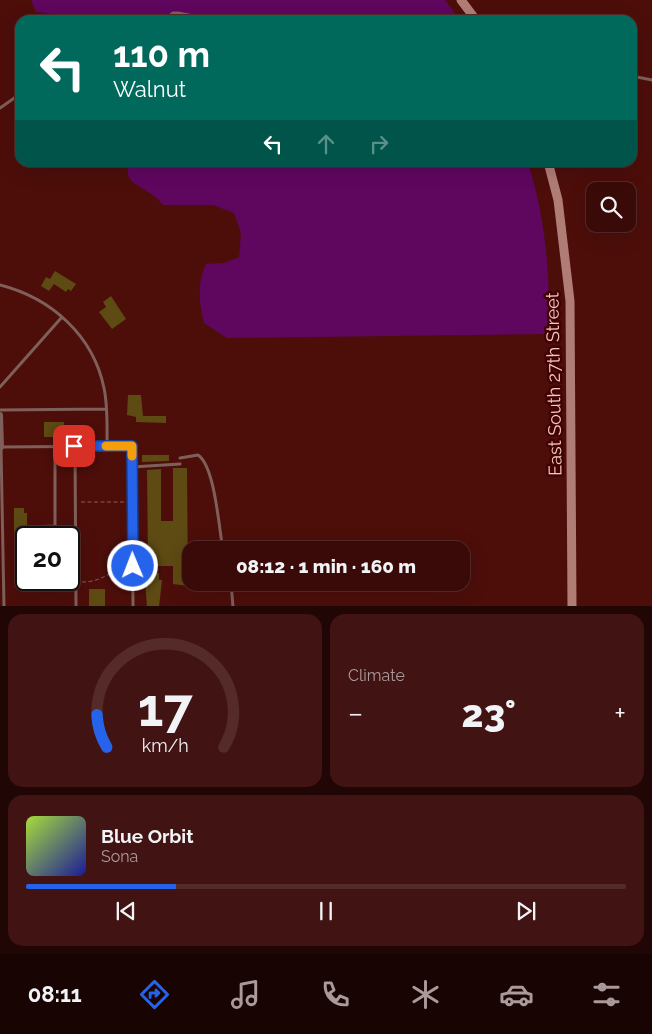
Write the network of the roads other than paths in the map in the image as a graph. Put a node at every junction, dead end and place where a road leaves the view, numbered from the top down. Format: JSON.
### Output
{"nodes":[{"id":1,"x":461,"y":0,"type":"edge"},
{"id":2,"x":171,"y":15,"type":"edge"},
{"id":3,"x":192,"y":15,"type":"edge"},
{"id":4,"x":472,"y":15,"type":"edge"},
{"id":5,"x":637,"y":77,"type":"edge"},
{"id":6,"x":652,"y":80,"type":"edge"},
{"id":7,"x":15,"y":98,"type":"edge"},
{"id":8,"x":0,"y":108,"type":"edge"},
{"id":9,"x":549,"y":167,"type":"edge"},
{"id":10,"x":0,"y":285,"type":"edge"},
{"id":11,"x":62,"y":317,"type":"junction"},
{"id":12,"x":0,"y":387,"type":"edge"},
{"id":13,"x":106,"y":409,"type":"junction"},
{"id":14,"x":0,"y":410,"type":"edge"},
{"id":15,"x":0,"y":414,"type":"edge"},
{"id":16,"x":55,"y":446,"type":"junction"},
{"id":17,"x":74,"y":446,"type":"junction"},
{"id":18,"x":107,"y":446,"type":"junction"},
{"id":19,"x":0,"y":447,"type":"edge"},
{"id":20,"x":180,"y":458,"type":"dead end"},
{"id":21,"x":180,"y":464,"type":"dead end"},
{"id":22,"x":132,"y":467,"type":"junction"},
{"id":23,"x":56,"y":526,"type":"edge"},
{"id":24,"x":222,"y":541,"type":"edge"},
{"id":25,"x":232,"y":591,"type":"edge"},
{"id":26,"x":4,"y":606,"type":"edge"},
{"id":27,"x":76,"y":606,"type":"edge"},
{"id":28,"x":133,"y":606,"type":"edge"},
{"id":29,"x":233,"y":606,"type":"edge"},
{"id":30,"x":572,"y":606,"type":"edge"}],
"edges":[{"from":1,"to":4,"type":"main road"},
{"from":2,"to":3,"type":"lane"},
{"from":5,"to":6,"type":"lane"},
{"from":7,"to":8,"type":"lane"},
{"from":9,"to":30,"type":"main road","name":"East South 27th Street"},
{"from":10,"to":11,"type":"lane"},
{"from":11,"to":12,"type":"lane"},
{"from":11,"to":13,"type":"lane"},
{"from":13,"to":14,"type":"lane"},
{"from":13,"to":18,"type":"lane"},
{"from":15,"to":19,"type":"street"},
{"from":16,"to":17,"type":"lane"},
{"from":16,"to":19,"type":"lane"},
{"from":16,"to":23,"type":"lane"},
{"from":17,"to":18,"type":"lane"},
{"from":17,"to":27,"type":"lane"},
{"from":18,"to":22,"type":"lane"},
{"from":19,"to":26,"type":"lane"},
{"from":20,"to":24,"type":"lane"},
{"from":21,"to":22,"type":"lane"},
{"from":22,"to":28,"type":"lane"},
{"from":25,"to":29,"type":"lane"}]}
